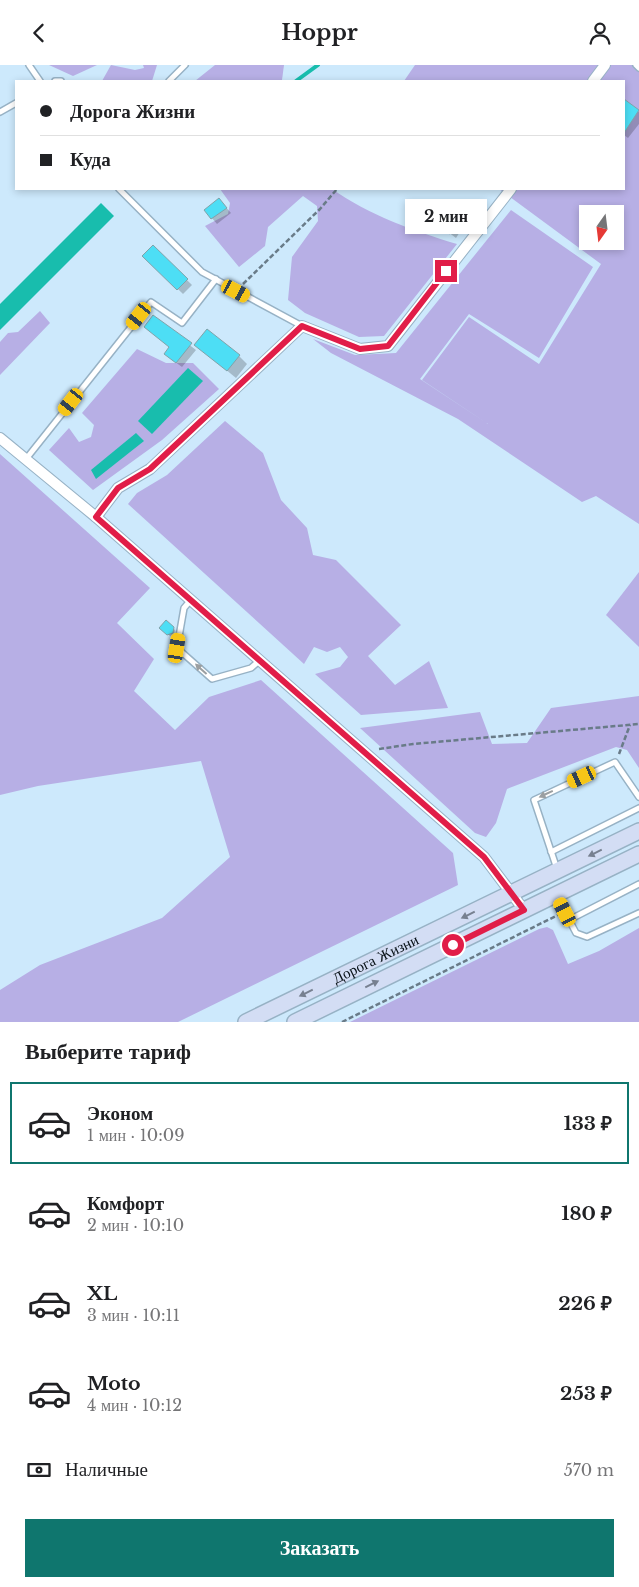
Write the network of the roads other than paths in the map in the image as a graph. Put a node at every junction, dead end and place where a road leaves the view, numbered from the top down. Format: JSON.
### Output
{"nodes":[{"id":1,"x":29,"y":65,"type":"edge"},
{"id":2,"x":185,"y":65,"type":"edge"},
{"id":3,"x":605,"y":65,"type":"edge"},
{"id":4,"x":636,"y":65,"type":"edge"},
{"id":5,"x":639,"y":68,"type":"edge"},
{"id":6,"x":39,"y":80,"type":"edge"},
{"id":7,"x":170,"y":80,"type":"edge"},
{"id":8,"x":594,"y":80,"type":"edge"},
{"id":9,"x":15,"y":104,"type":"edge"},
{"id":10,"x":0,"y":112,"type":"edge"},
{"id":11,"x":120,"y":190,"type":"edge"},
{"id":12,"x":510,"y":190,"type":"edge"},
{"id":13,"x":216,"y":279,"type":"junction"},
{"id":14,"x":302,"y":326,"type":"junction"},
{"id":15,"x":0,"y":438,"type":"edge"},
{"id":16,"x":25,"y":460,"type":"junction"},
{"id":17,"x":96,"y":517,"type":"junction"},
{"id":18,"x":190,"y":601,"type":"junction"},
{"id":19,"x":259,"y":661,"type":"junction"},
{"id":20,"x":639,"y":797,"type":"edge"},
{"id":21,"x":639,"y":808,"type":"edge"},
{"id":22,"x":639,"y":831,"type":"edge"},
{"id":23,"x":551,"y":852,"type":"junction"},
{"id":24,"x":639,"y":854,"type":"edge"},
{"id":25,"x":557,"y":871,"type":"junction"},
{"id":26,"x":639,"y":884,"type":"edge"},
{"id":27,"x":512,"y":893,"type":"junction"},
{"id":28,"x":556,"y":895,"type":"junction"},
{"id":29,"x":524,"y":910,"type":"junction"},
{"id":30,"x":639,"y":913,"type":"edge"},
{"id":31,"x":569,"y":920,"type":"junction"},
{"id":32,"x":246,"y":1022,"type":"edge"},
{"id":33,"x":295,"y":1022,"type":"edge"}],
"edges":[{"from":1,"to":6,"type":"lane"},
{"from":2,"to":7,"type":"lane"},
{"from":3,"to":8,"type":"street"},
{"from":4,"to":5,"type":"lane"},
{"from":9,"to":10,"type":"lane"},
{"from":11,"to":13,"type":"lane"},
{"from":12,"to":14,"type":"street"},
{"from":13,"to":14,"type":"lane"},
{"from":13,"to":16,"type":"lane"},
{"from":14,"to":17,"type":"street"},
{"from":15,"to":16,"type":"street"},
{"from":16,"to":17,"type":"street"},
{"from":17,"to":18,"type":"street"},
{"from":18,"to":19,"type":"street"},
{"from":19,"to":18,"type":"lane","one_way":true},
{"from":19,"to":27,"type":"street"},
{"from":20,"to":23,"type":"lane","one_way":true},
{"from":21,"to":23,"type":"lane"},
{"from":22,"to":25,"type":"main road","name":"Дорога Жизни","one_way":true},
{"from":23,"to":25,"type":"lane"},
{"from":24,"to":28,"type":"main road","name":"Дорога Жизни"},
{"from":25,"to":27,"type":"main road","name":"Дорога Жизни"},
{"from":26,"to":31,"type":"lane"},
{"from":27,"to":29,"type":"street"},
{"from":27,"to":32,"type":"main road","name":"Дорога Жизни","one_way":true},
{"from":28,"to":29,"type":"main road","name":"Дорога Жизни"},
{"from":28,"to":31,"type":"lane"},
{"from":33,"to":29,"type":"main road","name":"Дорога Жизни","one_way":true},
{"from":30,"to":31,"type":"lane"}]}
